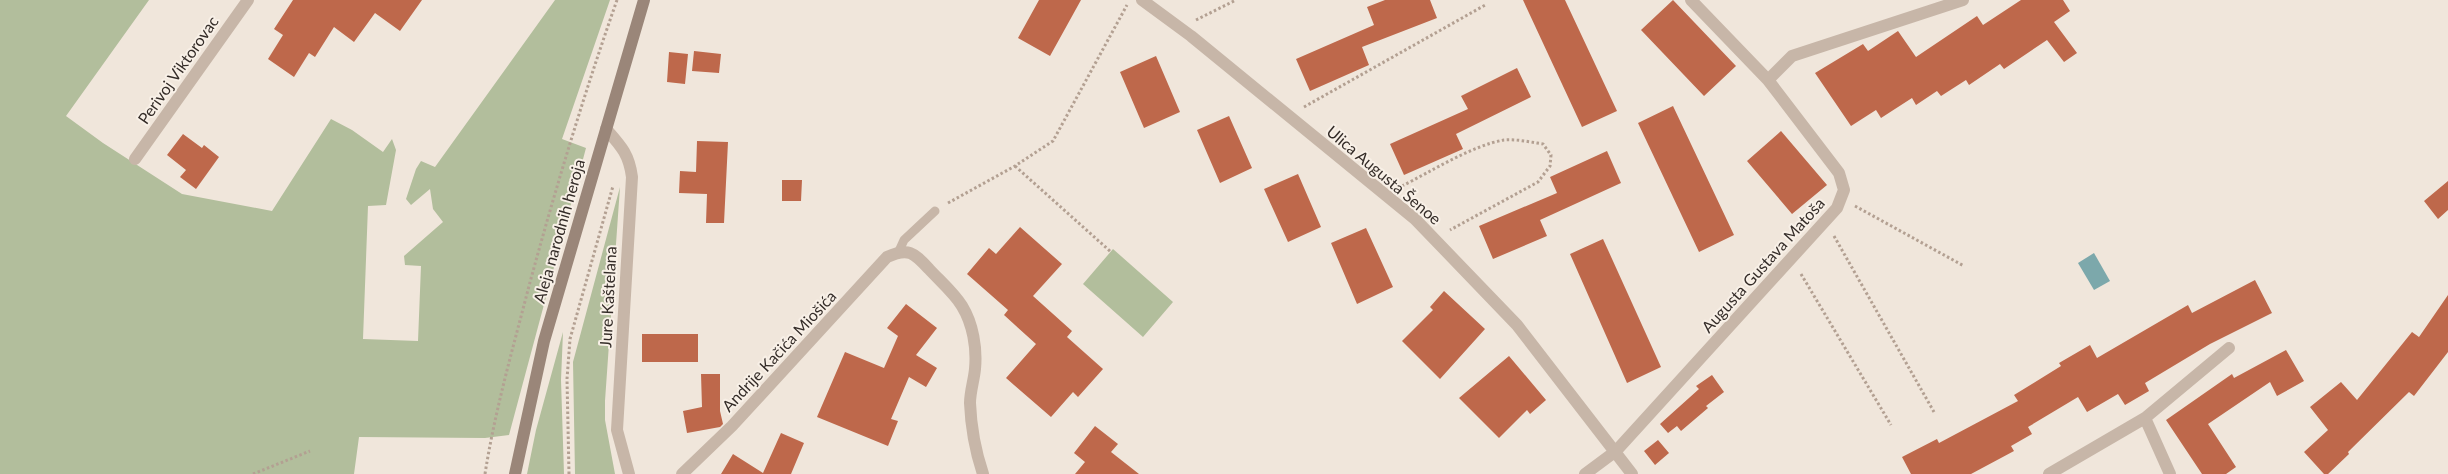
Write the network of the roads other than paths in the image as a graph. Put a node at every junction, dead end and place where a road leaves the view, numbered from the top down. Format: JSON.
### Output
{"nodes":[{"id":1,"x":248,"y":0,"type":"edge"},
{"id":2,"x":644,"y":0,"type":"edge"},
{"id":3,"x":1142,"y":0,"type":"edge"},
{"id":4,"x":1691,"y":0,"type":"edge"},
{"id":5,"x":1963,"y":0,"type":"edge"},
{"id":6,"x":1768,"y":80,"type":"junction"},
{"id":7,"x":606,"y":130,"type":"junction"},
{"id":8,"x":135,"y":159,"type":"dead end"},
{"id":9,"x":935,"y":211,"type":"road end"},
{"id":10,"x":899,"y":252,"type":"junction"},
{"id":11,"x":2229,"y":348,"type":"dead end"},
{"id":12,"x":2145,"y":418,"type":"junction"},
{"id":13,"x":1616,"y":451,"type":"junction"},
{"id":14,"x":514,"y":474,"type":"edge"},
{"id":15,"x":629,"y":474,"type":"edge"},
{"id":16,"x":682,"y":474,"type":"edge"},
{"id":17,"x":983,"y":474,"type":"edge"},
{"id":18,"x":1585,"y":474,"type":"edge"},
{"id":19,"x":1632,"y":474,"type":"edge"},
{"id":20,"x":2049,"y":474,"type":"edge"},
{"id":21,"x":2170,"y":474,"type":"edge"}],
"edges":[{"from":1,"to":8,"type":"street","name":"Perivoj Viktorovac"},
{"from":2,"to":7,"type":"main road","name":"Aleja narodnih heroja"},
{"from":3,"to":13,"type":"street","name":"Ulica Augusta Šenoe"},
{"from":4,"to":6,"type":"street","name":"Augusta Gustava Matoša"},
{"from":5,"to":6,"type":"street"},
{"from":6,"to":13,"type":"street","name":"Augusta Gustava Matoša"},
{"from":7,"to":14,"type":"main road","name":"Aleja narodnih heroja"},
{"from":7,"to":15,"type":"street","name":"Jure Kaštelana"},
{"from":9,"to":10,"type":"lane","name":"Andrije Kačića Miošića"},
{"from":10,"to":16,"type":"street","name":"Andrije Kačića Miošića"},
{"from":10,"to":17,"type":"street"},
{"from":11,"to":12,"type":"street"},
{"from":12,"to":20,"type":"street"},
{"from":12,"to":21,"type":"street"},
{"from":13,"to":18,"type":"street"},
{"from":13,"to":19,"type":"street","name":"Ulica Augusta Šenoe"}]}
